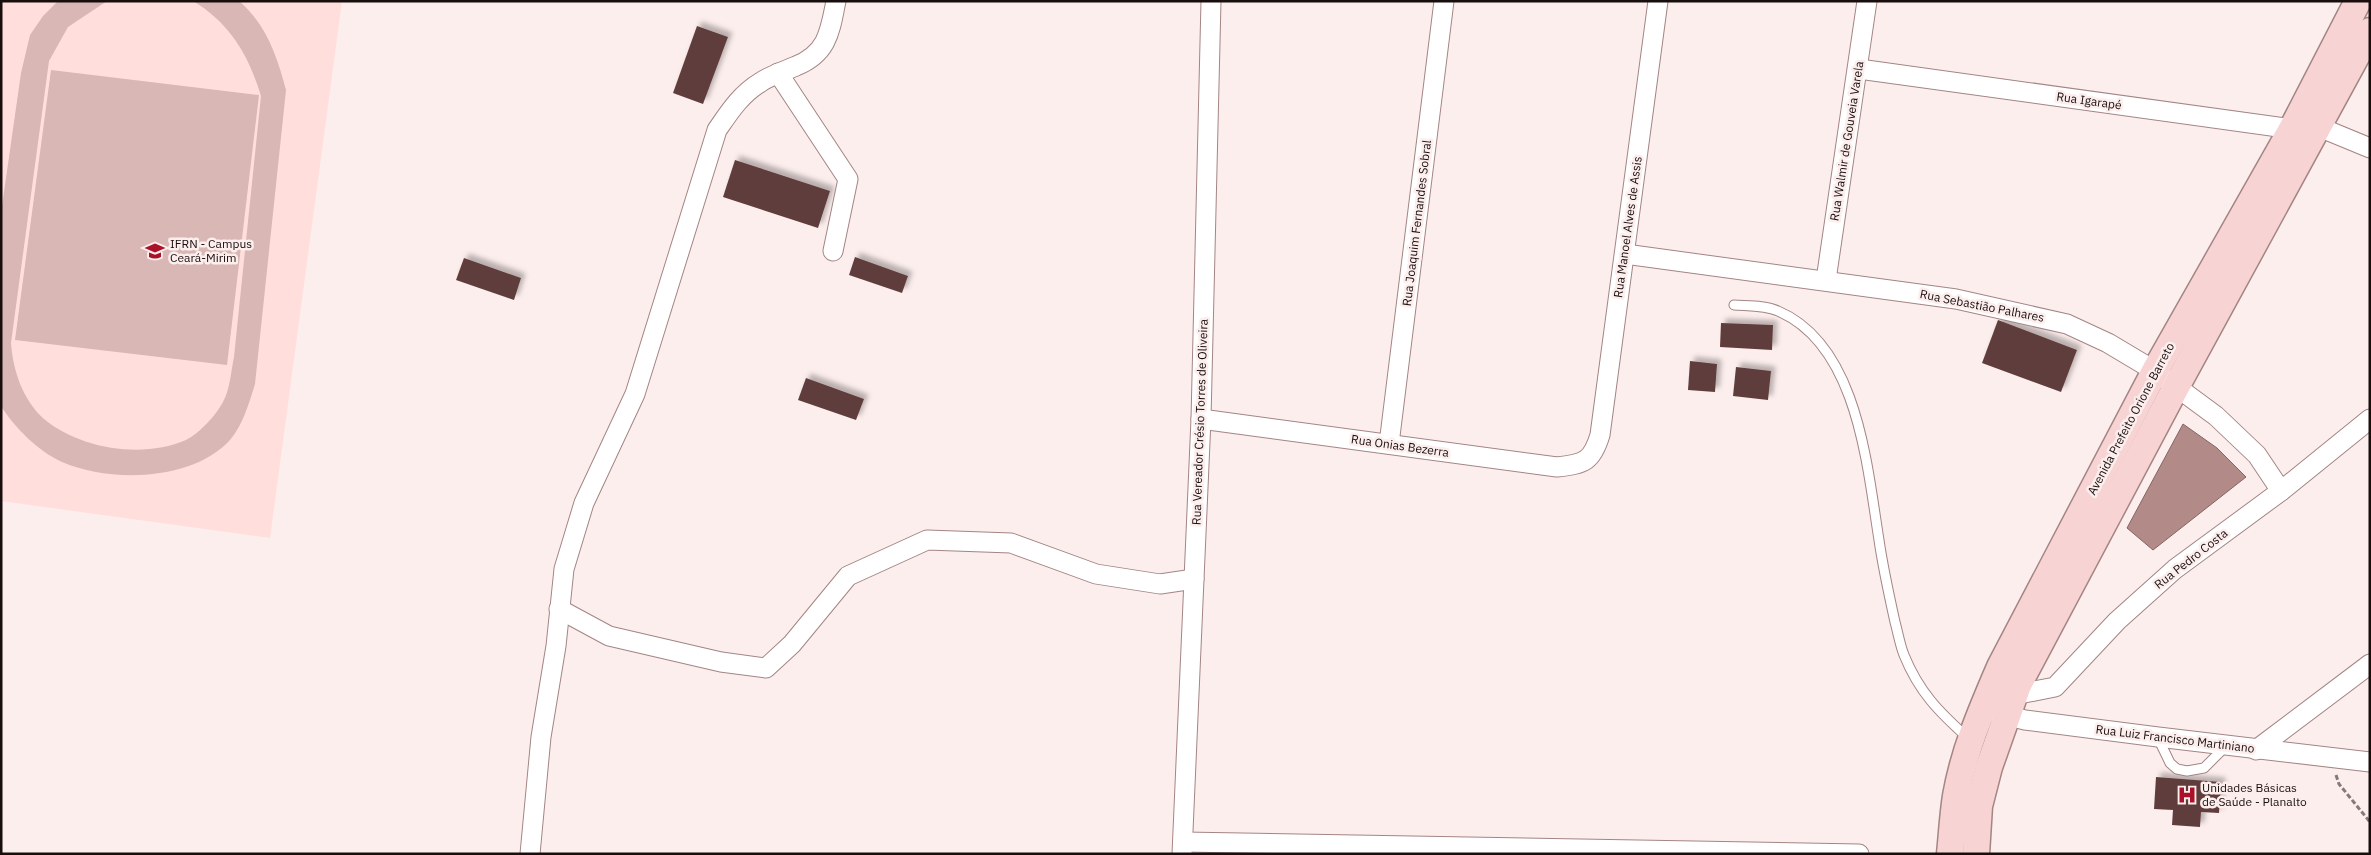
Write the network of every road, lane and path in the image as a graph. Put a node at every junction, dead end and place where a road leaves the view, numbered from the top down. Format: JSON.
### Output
{"nodes":[{"id":1,"x":836,"y":1,"type":"edge"},
{"id":2,"x":1211,"y":1,"type":"edge"},
{"id":3,"x":1444,"y":1,"type":"edge"},
{"id":4,"x":1658,"y":1,"type":"edge"},
{"id":5,"x":1867,"y":1,"type":"edge"},
{"id":6,"x":2358,"y":1,"type":"edge"},
{"id":7,"x":2370,"y":31,"type":"edge"},
{"id":8,"x":1859,"y":69,"type":"junction"},
{"id":9,"x":778,"y":73,"type":"junction"},
{"id":10,"x":2319,"y":127,"type":"junction"},
{"id":11,"x":2292,"y":129,"type":"junction"},
{"id":12,"x":2370,"y":148,"type":"edge"},
{"id":13,"x":833,"y":251,"type":"dead end"},
{"id":14,"x":1624,"y":254,"type":"junction"},
{"id":15,"x":1826,"y":280,"type":"junction"},
{"id":16,"x":1734,"y":305,"type":"dead end"},
{"id":17,"x":2156,"y":371,"type":"junction"},
{"id":18,"x":2176,"y":386,"type":"junction"},
{"id":19,"x":1201,"y":419,"type":"junction"},
{"id":20,"x":2370,"y":419,"type":"edge"},
{"id":21,"x":1389,"y":444,"type":"junction"},
{"id":22,"x":1595,"y":452,"type":"joint"},
{"id":23,"x":2281,"y":491,"type":"junction"},
{"id":24,"x":1194,"y":580,"type":"junction"},
{"id":25,"x":559,"y":609,"type":"junction"},
{"id":26,"x":2370,"y":664,"type":"edge"},
{"id":27,"x":2000,"y":707,"type":"junction"},
{"id":28,"x":2158,"y":737,"type":"junction"},
{"id":29,"x":1970,"y":740,"type":"junction"},
{"id":30,"x":2226,"y":746,"type":"junction"},
{"id":31,"x":2256,"y":750,"type":"junction"},
{"id":32,"x":2330,"y":758,"type":"junction"},
{"id":33,"x":2370,"y":762,"type":"edge"},
{"id":34,"x":2370,"y":822,"type":"edge"},
{"id":35,"x":1183,"y":848,"type":"edge"},
{"id":36,"x":1675,"y":852,"type":"edge"},
{"id":37,"x":1710,"y":853,"type":"edge"},
{"id":38,"x":530,"y":854,"type":"edge"},
{"id":39,"x":1859,"y":854,"type":"edge"},
{"id":40,"x":1950,"y":854,"type":"edge"},
{"id":41,"x":1976,"y":854,"type":"edge"}],
"edges":[{"from":1,"to":9,"type":"street"},
{"from":2,"to":19,"type":"street","name":"Rua Vereador Crésio Torres de Oliveira"},
{"from":3,"to":21,"type":"street","name":"Rua Joaquim Fernandes Sobral"},
{"from":4,"to":14,"type":"street","name":"Rua Manoel Alves de Assis"},
{"from":5,"to":8,"type":"street","name":"Rua Walmir de Gouveia Varela"},
{"from":6,"to":11,"type":"street","name":"Avenida Prefeito Orione Barreto"},
{"from":7,"to":10,"type":"street","name":"Avenida Prefeito Orione Barreto"},
{"from":8,"to":11,"type":"street","name":"Rua Igarapé"},
{"from":8,"to":15,"type":"street","name":"Rua Walmir de Gouveia Varela"},
{"from":9,"to":13,"type":"street"},
{"from":9,"to":25,"type":"street"},
{"from":10,"to":11,"type":"street","name":"Rua Igarapé"},
{"from":10,"to":12,"type":"street"},
{"from":10,"to":18,"type":"street","name":"Avenida Prefeito Orione Barreto"},
{"from":11,"to":17,"type":"street","name":"Avenida Prefeito Orione Barreto"},
{"from":14,"to":15,"type":"street","name":"Rua Sebastião Palhares"},
{"from":14,"to":22,"type":"street","name":"Rua Manoel Alves de Assis"},
{"from":15,"to":17,"type":"street","name":"Rua Sebastião Palhares"},
{"from":16,"to":29,"type":"lane"},
{"from":17,"to":18,"type":"street","name":"Rua Sebastião Palhares"},
{"from":17,"to":27,"type":"street","name":"Avenida Prefeito Orione Barreto"},
{"from":18,"to":23,"type":"street","name":"Rua Sebastião Palhares"},
{"from":18,"to":27,"type":"street","name":"Avenida Prefeito Orione Barreto"},
{"from":19,"to":21,"type":"street","name":"Rua Onias Bezerra"},
{"from":19,"to":24,"type":"street","name":"Rua Vereador Crésio Torres de Oliveira"},
{"from":20,"to":23,"type":"street","name":"Rua Pedro Costa"},
{"from":21,"to":22,"type":"street","name":"Rua Onias Bezerra"},
{"from":23,"to":27,"type":"street","name":"Rua Pedro Costa"},
{"from":24,"to":25,"type":"street"},
{"from":24,"to":35,"type":"street","name":"Rua Vereador Crésio Torres de Oliveira"},
{"from":25,"to":38,"type":"street"},
{"from":26,"to":31,"type":"street"},
{"from":27,"to":28,"type":"street","name":"Rua Luiz Francisco Martiniano"},
{"from":27,"to":29,"type":"street","name":"Avenida Prefeito Orione Barreto"},
{"from":27,"to":41,"type":"street","name":"Avenida Prefeito Orione Barreto"},
{"from":28,"to":30,"type":"street","name":"Rua Luiz Francisco Martiniano"},
{"from":28,"to":30,"type":"lane"},
{"from":29,"to":40,"type":"street","name":"Avenida Prefeito Orione Barreto"},
{"from":30,"to":31,"type":"street","name":"Rua Luiz Francisco Martiniano"},
{"from":31,"to":32,"type":"street","name":"Rua Luiz Francisco Martiniano"},
{"from":32,"to":33,"type":"street","name":"Rua Luiz Francisco Martiniano"},
{"from":32,"to":34,"type":"path"},
{"from":35,"to":36,"type":"street"},
{"from":36,"to":37,"type":"street"},
{"from":37,"to":39,"type":"street"}]}
